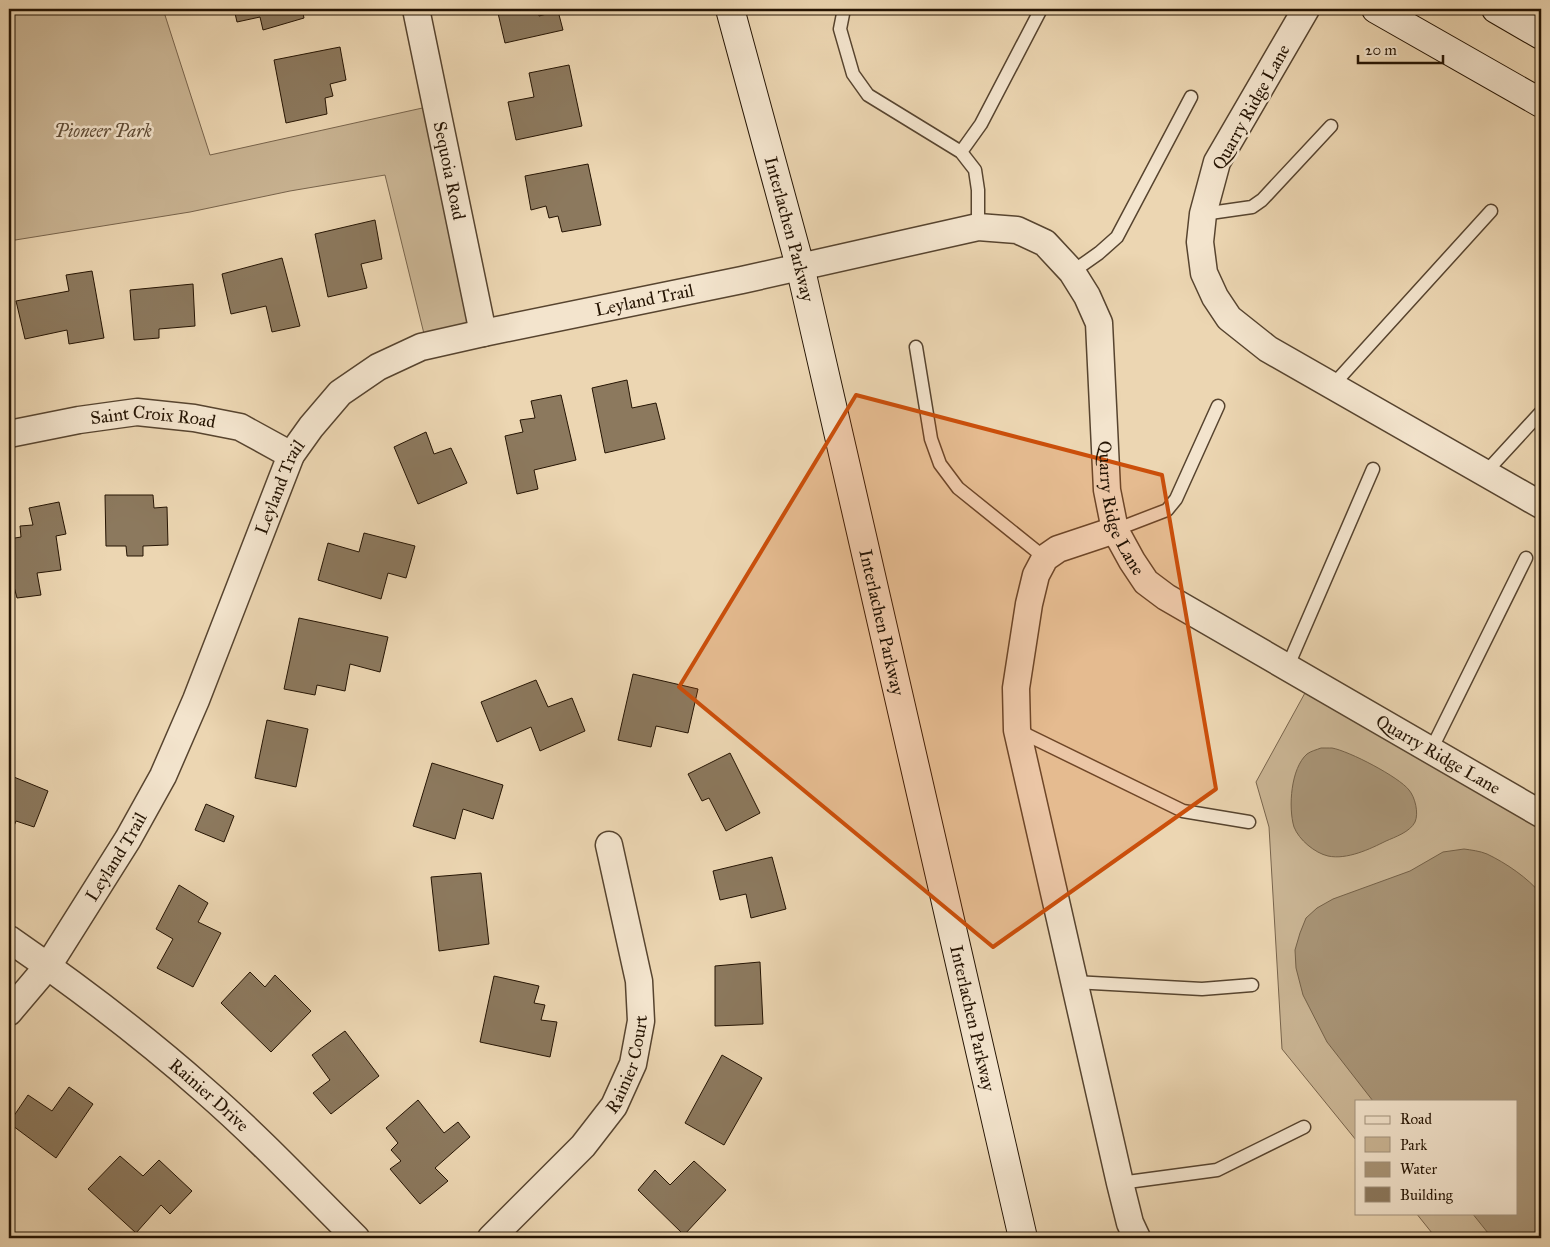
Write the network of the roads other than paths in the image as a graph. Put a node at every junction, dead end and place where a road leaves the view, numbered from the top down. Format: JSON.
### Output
{"nodes":[{"id":1,"x":416,"y":9,"type":"edge"},
{"id":2,"x":730,"y":9,"type":"edge"},
{"id":3,"x":844,"y":9,"type":"edge"},
{"id":4,"x":1041,"y":9,"type":"edge"},
{"id":5,"x":1306,"y":9,"type":"edge"},
{"id":6,"x":1376,"y":9,"type":"edge"},
{"id":7,"x":1496,"y":9,"type":"edge"},
{"id":8,"x":1541,"y":35,"type":"edge"},
{"id":9,"x":1192,"y":97,"type":"dead end"},
{"id":10,"x":1541,"y":103,"type":"edge"},
{"id":11,"x":1331,"y":126,"type":"dead end"},
{"id":12,"x":961,"y":152,"type":"junction"},
{"id":13,"x":1491,"y":211,"type":"dead end"},
{"id":14,"x":1203,"y":214,"type":"junction"},
{"id":15,"x":978,"y":227,"type":"junction"},
{"id":16,"x":800,"y":266,"type":"junction"},
{"id":17,"x":1072,"y":272,"type":"junction"},
{"id":18,"x":483,"y":333,"type":"junction"},
{"id":19,"x":916,"y":347,"type":"dead end"},
{"id":20,"x":1332,"y":385,"type":"junction"},
{"id":21,"x":1218,"y":406,"type":"dead end"},
{"id":22,"x":1541,"y":412,"type":"edge"},
{"id":23,"x":9,"y":434,"type":"edge"},
{"id":24,"x":291,"y":455,"type":"junction"},
{"id":25,"x":1373,"y":469,"type":"dead end"},
{"id":26,"x":1485,"y":473,"type":"junction"},
{"id":27,"x":1541,"y":505,"type":"edge"},
{"id":28,"x":1115,"y":530,"type":"junction"},
{"id":29,"x":1045,"y":558,"type":"junction"},
{"id":30,"x":1526,"y":558,"type":"dead end"},
{"id":31,"x":1287,"y":668,"type":"junction"},
{"id":32,"x":1017,"y":730,"type":"junction"},
{"id":33,"x":1431,"y":750,"type":"junction"},
{"id":34,"x":1541,"y":814,"type":"edge"},
{"id":35,"x":1249,"y":822,"type":"dead end"},
{"id":36,"x":609,"y":845,"type":"dead end"},
{"id":37,"x":9,"y":939,"type":"edge"},
{"id":38,"x":48,"y":966,"type":"junction"},
{"id":39,"x":1074,"y":982,"type":"junction"},
{"id":40,"x":1252,"y":985,"type":"dead end"},
{"id":41,"x":9,"y":1012,"type":"edge"},
{"id":42,"x":1304,"y":1127,"type":"dead end"},
{"id":43,"x":1120,"y":1184,"type":"junction"},
{"id":44,"x":356,"y":1238,"type":"edge"},
{"id":45,"x":491,"y":1238,"type":"edge"},
{"id":46,"x":1024,"y":1238,"type":"edge"},
{"id":47,"x":1137,"y":1238,"type":"edge"}],
"edges":[{"from":1,"to":18,"type":"street","name":"Sequoia Road"},
{"from":2,"to":16,"type":"street","name":"Interlachen Parkway"},
{"from":3,"to":12,"type":"lane"},
{"from":4,"to":12,"type":"lane"},
{"from":5,"to":14,"type":"street","name":"Quarry Ridge Lane"},
{"from":6,"to":10,"type":"street"},
{"from":7,"to":8,"type":"street"},
{"from":9,"to":17,"type":"lane"},
{"from":11,"to":14,"type":"lane"},
{"from":12,"to":15,"type":"lane"},
{"from":13,"to":20,"type":"lane"},
{"from":14,"to":20,"type":"street","name":"Quarry Ridge Lane"},
{"from":15,"to":16,"type":"street","name":"Quarry Ridge Lane"},
{"from":15,"to":17,"type":"street","name":"Quarry Ridge Lane"},
{"from":16,"to":18,"type":"street","name":"Leyland Trail"},
{"from":16,"to":46,"type":"street","name":"Interlachen Parkway"},
{"from":17,"to":28,"type":"street","name":"Quarry Ridge Lane"},
{"from":18,"to":24,"type":"street","name":"Leyland Trail"},
{"from":19,"to":29,"type":"lane"},
{"from":20,"to":26,"type":"street","name":"Quarry Ridge Lane"},
{"from":21,"to":28,"type":"lane"},
{"from":22,"to":26,"type":"lane"},
{"from":23,"to":24,"type":"street","name":"Saint Croix Road"},
{"from":24,"to":38,"type":"street","name":"Leyland Trail"},
{"from":25,"to":31,"type":"lane"},
{"from":26,"to":27,"type":"street","name":"Quarry Ridge Lane"},
{"from":28,"to":29,"type":"street"},
{"from":28,"to":31,"type":"street","name":"Quarry Ridge Lane"},
{"from":29,"to":32,"type":"street"},
{"from":30,"to":33,"type":"lane"},
{"from":31,"to":33,"type":"street","name":"Quarry Ridge Lane"},
{"from":32,"to":35,"type":"lane"},
{"from":32,"to":39,"type":"street"},
{"from":33,"to":34,"type":"street","name":"Quarry Ridge Lane"},
{"from":36,"to":45,"type":"street","name":"Rainier Court"},
{"from":37,"to":38,"type":"street","name":"Rainier Drive"},
{"from":38,"to":41,"type":"street","name":"Leyland Trail"},
{"from":38,"to":44,"type":"street","name":"Rainier Drive"},
{"from":39,"to":40,"type":"lane"},
{"from":39,"to":43,"type":"street"},
{"from":42,"to":43,"type":"lane"},
{"from":43,"to":47,"type":"street"}]}
